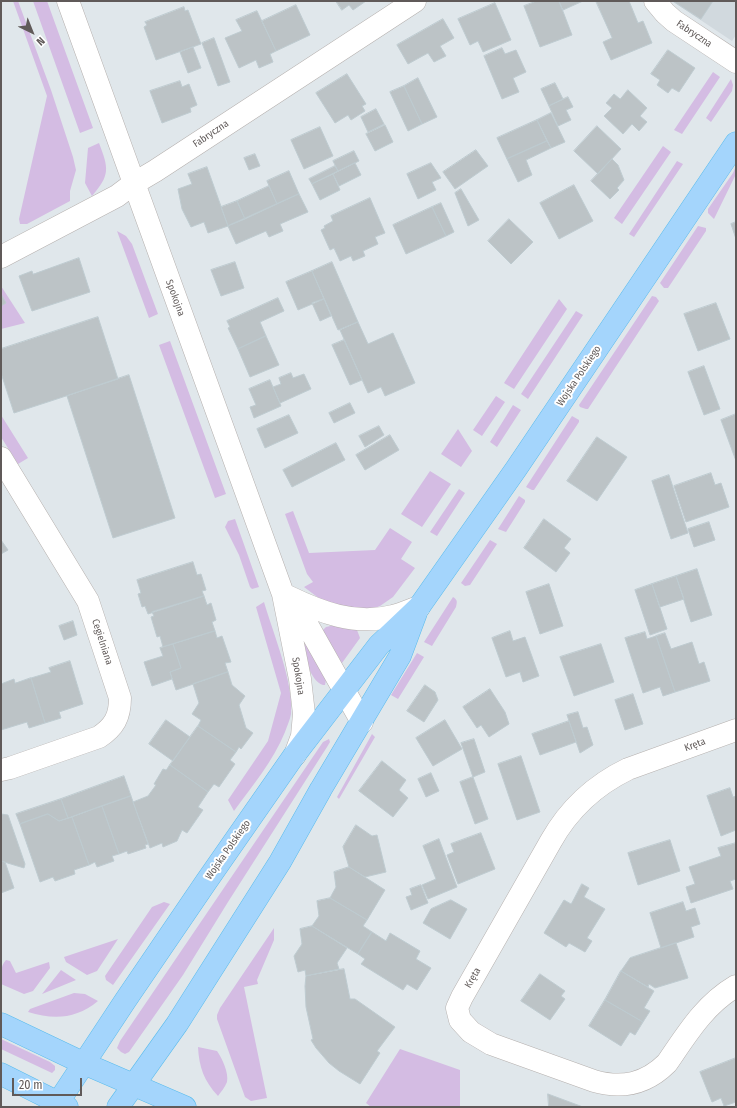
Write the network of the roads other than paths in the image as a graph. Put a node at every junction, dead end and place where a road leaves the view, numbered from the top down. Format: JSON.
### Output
{"nodes":[{"id":1,"x":68,"y":1,"type":"edge"},
{"id":2,"x":414,"y":1,"type":"edge"},
{"id":3,"x":655,"y":1,"type":"edge"},
{"id":4,"x":736,"y":62,"type":"edge"},
{"id":5,"x":736,"y":143,"type":"edge"},
{"id":6,"x":133,"y":184,"type":"junction"},
{"id":7,"x":1,"y":257,"type":"edge"},
{"id":8,"x":1,"y":458,"type":"edge"},
{"id":9,"x":283,"y":594,"type":"junction"},
{"id":10,"x":419,"y":607,"type":"junction"},
{"id":11,"x":344,"y":691,"type":"junction"},
{"id":12,"x":362,"y":722,"type":"junction"},
{"id":13,"x":736,"y":730,"type":"edge"},
{"id":14,"x":293,"y":758,"type":"junction"},
{"id":15,"x":1,"y":770,"type":"edge"},
{"id":16,"x":736,"y":986,"type":"edge"},
{"id":17,"x":1,"y":1024,"type":"edge"},
{"id":18,"x":83,"y":1063,"type":"junction"},
{"id":19,"x":1,"y":1074,"type":"edge"},
{"id":20,"x":134,"y":1085,"type":"junction"},
{"id":21,"x":60,"y":1106,"type":"edge"},
{"id":22,"x":118,"y":1107,"type":"edge"},
{"id":23,"x":185,"y":1107,"type":"edge"}],
"edges":[{"from":1,"to":6,"type":"street","name":"Spokojna"},
{"from":2,"to":6,"type":"street","name":"Fabryczna"},
{"from":3,"to":4,"type":"street","name":"Fabryczna"},
{"from":5,"to":10,"type":"main road","name":"Wojska Polskiego"},
{"from":6,"to":7,"type":"street","name":"Fabryczna"},
{"from":6,"to":9,"type":"street","name":"Spokojna"},
{"from":8,"to":15,"type":"street","name":"Cegielniana"},
{"from":9,"to":10,"type":"street"},
{"from":9,"to":11,"type":"street","name":"Spokojna"},
{"from":9,"to":14,"type":"street","name":"Spokojna"},
{"from":10,"to":11,"type":"main road","name":"Wojska Polskiego"},
{"from":10,"to":12,"type":"main road","name":"Wojska Polskiego"},
{"from":11,"to":12,"type":"street","name":"Spokojna"},
{"from":11,"to":14,"type":"main road","name":"Wojska Polskiego"},
{"from":12,"to":20,"type":"main road","name":"Wojska Polskiego"},
{"from":13,"to":16,"type":"street","name":"Kręta"},
{"from":14,"to":18,"type":"main road","name":"Wojska Polskiego"},
{"from":17,"to":18,"type":"main road"},
{"from":18,"to":20,"type":"main road"},
{"from":18,"to":21,"type":"main road","name":"Wojska Polskiego"},
{"from":19,"to":21,"type":"main road"},
{"from":20,"to":22,"type":"main road","name":"Wojska Polskiego"},
{"from":20,"to":23,"type":"main road"}]}
